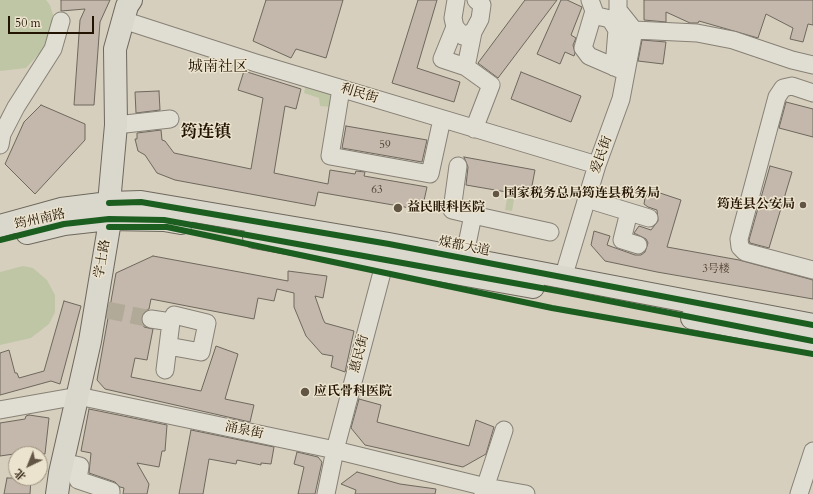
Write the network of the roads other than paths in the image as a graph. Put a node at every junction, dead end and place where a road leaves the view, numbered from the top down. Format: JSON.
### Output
{"nodes":[{"id":1,"x":131,"y":0,"type":"edge"},
{"id":2,"x":456,"y":0,"type":"edge"},
{"id":3,"x":476,"y":0,"type":"edge"},
{"id":4,"x":618,"y":0,"type":"edge"},
{"id":5,"x":591,"y":8,"type":"edge"},
{"id":6,"x":123,"y":20,"type":"junction"},
{"id":7,"x":60,"y":21,"type":"dead end"},
{"id":8,"x":455,"y":27,"type":"junction"},
{"id":9,"x":634,"y":30,"type":"junction"},
{"id":10,"x":473,"y":32,"type":"junction"},
{"id":11,"x":813,"y":65,"type":"edge"},
{"id":12,"x":466,"y":67,"type":"junction"},
{"id":13,"x":620,"y":70,"type":"junction"},
{"id":14,"x":341,"y":89,"type":"junction"},
{"id":15,"x":813,"y":93,"type":"edge"},
{"id":16,"x":170,"y":119,"type":"dead end"},
{"id":17,"x":442,"y":119,"type":"junction"},
{"id":18,"x":116,"y":125,"type":"junction"},
{"id":19,"x":474,"y":129,"type":"junction"},
{"id":20,"x":0,"y":145,"type":"edge"},
{"id":21,"x":597,"y":165,"type":"junction"},
{"id":22,"x":458,"y":166,"type":"dead end"},
{"id":23,"x":586,"y":199,"type":"junction"},
{"id":24,"x":109,"y":211,"type":"junction"},
{"id":25,"x":629,"y":212,"type":"junction"},
{"id":26,"x":473,"y":215,"type":"junction"},
{"id":27,"x":649,"y":218,"type":"dead end"},
{"id":28,"x":0,"y":226,"type":"edge"},
{"id":29,"x":550,"y":232,"type":"dead end"},
{"id":30,"x":0,"y":240,"type":"edge"},
{"id":31,"x":638,"y":245,"type":"dead end"},
{"id":32,"x":464,"y":259,"type":"junction"},
{"id":33,"x":385,"y":261,"type":"junction"},
{"id":34,"x":813,"y":270,"type":"edge"},
{"id":35,"x":560,"y":284,"type":"junction"},
{"id":36,"x":151,"y":319,"type":"tunnel mouth"},
{"id":37,"x":171,"y":322,"type":"junction"},
{"id":38,"x":813,"y":325,"type":"edge"},
{"id":39,"x":813,"y":341,"type":"edge"},
{"id":40,"x":168,"y":346,"type":"junction"},
{"id":41,"x":165,"y":370,"type":"dead end"},
{"id":42,"x":78,"y":396,"type":"junction"},
{"id":43,"x":0,"y":410,"type":"edge"},
{"id":44,"x":504,"y":430,"type":"dead end"},
{"id":45,"x":335,"y":450,"type":"junction"},
{"id":46,"x":813,"y":451,"type":"edge"},
{"id":47,"x":62,"y":462,"type":"junction"},
{"id":48,"x":805,"y":484,"type":"edge"},
{"id":49,"x":485,"y":490,"type":"edge"},
{"id":50,"x":57,"y":494,"type":"edge"},
{"id":51,"x":111,"y":494,"type":"edge"},
{"id":52,"x":326,"y":494,"type":"edge"},
{"id":53,"x":526,"y":494,"type":"edge"}],
"edges":[{"from":1,"to":6,"type":"main road","name":"学士路"},
{"from":2,"to":8,"type":"street"},
{"from":3,"to":10,"type":"street"},
{"from":4,"to":9,"type":"street"},
{"from":5,"to":13,"type":"street"},
{"from":5,"to":13,"type":"street"},
{"from":6,"to":14,"type":"street","name":"利民街"},
{"from":6,"to":18,"type":"main road","name":"学士路"},
{"from":7,"to":20,"type":"street"},
{"from":8,"to":10,"type":"street"},
{"from":8,"to":12,"type":"street"},
{"from":9,"to":11,"type":"street"},
{"from":9,"to":13,"type":"street","name":"爱民街"},
{"from":10,"to":12,"type":"street"},
{"from":12,"to":19,"type":"street"},
{"from":13,"to":21,"type":"street","name":"爱民街"},
{"from":14,"to":17,"type":"street","name":"利民街"},
{"from":14,"to":17,"type":"street"},
{"from":15,"to":34,"type":"street"},
{"from":16,"to":18,"type":"street"},
{"from":17,"to":19,"type":"street","name":"利民街"},
{"from":18,"to":24,"type":"main road","name":"学士路"},
{"from":19,"to":21,"type":"street","name":"利民街"},
{"from":21,"to":23,"type":"street","name":"爱民街"},
{"from":22,"to":26,"type":"street"},
{"from":23,"to":25,"type":"street"},
{"from":23,"to":35,"type":"street","name":"爱民街"},
{"from":24,"to":28,"type":"main road","name":"筠州南路"},
{"from":24,"to":30,"type":"main road","name":"筠州南路"},
{"from":24,"to":32,"type":"main road","name":"煤都大道"},
{"from":24,"to":33,"type":"main road","name":"煤都大道"},
{"from":24,"to":42,"type":"main road","name":"学士路"},
{"from":25,"to":27,"type":"street"},
{"from":25,"to":31,"type":"street"},
{"from":26,"to":29,"type":"street"},
{"from":26,"to":32,"type":"street"},
{"from":32,"to":35,"type":"main road","name":"煤都大道"},
{"from":33,"to":35,"type":"main road","name":"煤都大道"},
{"from":33,"to":45,"type":"street","name":"惠民街"},
{"from":35,"to":38,"type":"main road","name":"煤都大道"},
{"from":35,"to":39,"type":"main road","name":"煤都大道"},
{"from":36,"to":37,"type":"street"},
{"from":37,"to":40,"type":"street"},
{"from":37,"to":40,"type":"street"},
{"from":40,"to":41,"type":"street"},
{"from":42,"to":43,"type":"street","name":"涌泉街"},
{"from":42,"to":45,"type":"street","name":"涌泉街"},
{"from":42,"to":47,"type":"main road","name":"学士路"},
{"from":44,"to":49,"type":"street"},
{"from":45,"to":49,"type":"street","name":"涌泉街"},
{"from":45,"to":52,"type":"street","name":"惠民街"},
{"from":46,"to":48,"type":"street"},
{"from":47,"to":50,"type":"main road","name":"学士路"},
{"from":47,"to":51,"type":"street"},
{"from":49,"to":53,"type":"street","name":"涌泉街"}]}
